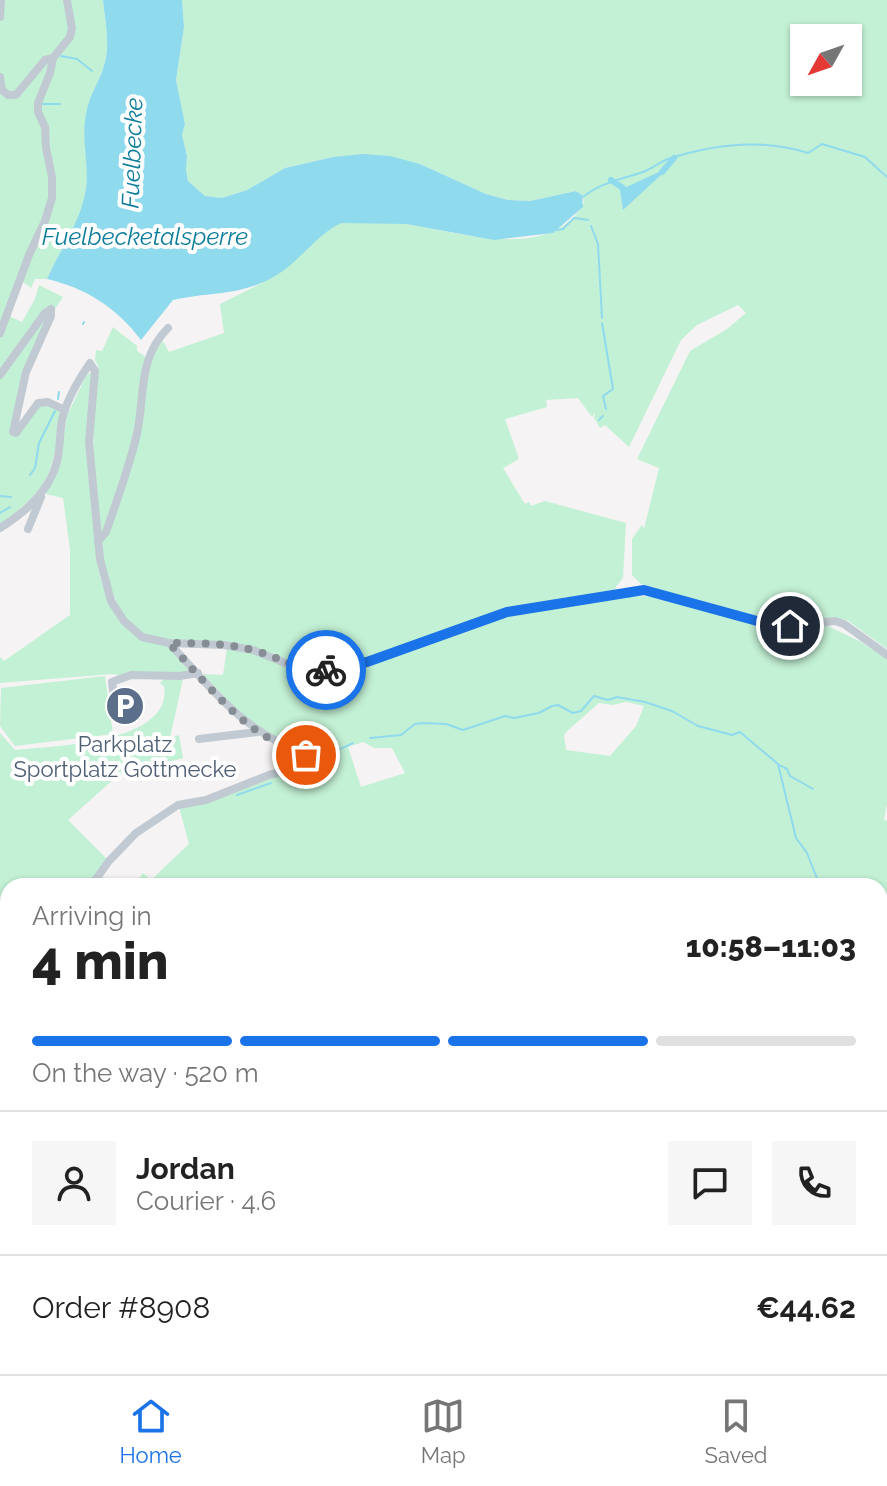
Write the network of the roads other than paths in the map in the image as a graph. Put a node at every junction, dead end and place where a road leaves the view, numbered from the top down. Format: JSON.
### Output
{"nodes":[{"id":1,"x":1,"y":0,"type":"edge"},
{"id":2,"x":67,"y":0,"type":"edge"},
{"id":3,"x":0,"y":17,"type":"edge"},
{"id":4,"x":53,"y":58,"type":"junction"},
{"id":5,"x":0,"y":77,"type":"edge"},
{"id":6,"x":168,"y":328,"type":"dead end"},
{"id":7,"x":0,"y":333,"type":"edge"},
{"id":8,"x":0,"y":375,"type":"edge"},
{"id":9,"x":65,"y":410,"type":"junction"},
{"id":10,"x":41,"y":494,"type":"junction"},
{"id":11,"x":0,"y":528,"type":"edge"},
{"id":12,"x":28,"y":529,"type":"dead end"},
{"id":13,"x":98,"y":541,"type":"junction"},
{"id":14,"x":169,"y":643,"type":"junction"},
{"id":15,"x":887,"y":655,"type":"edge"},
{"id":16,"x":198,"y":673,"type":"junction"},
{"id":17,"x":116,"y":712,"type":"dead end"},
{"id":18,"x":257,"y":732,"type":"junction"},
{"id":19,"x":199,"y":739,"type":"dead end"},
{"id":20,"x":97,"y":878,"type":"edge"}],
"edges":[{"from":1,"to":3,"type":"street"},
{"from":2,"to":4,"type":"street"},
{"from":4,"to":5,"type":"street"},
{"from":4,"to":7,"type":"street"},
{"from":6,"to":13,"type":"street"},
{"from":8,"to":9,"type":"street"},
{"from":9,"to":10,"type":"street"},
{"from":9,"to":13,"type":"street"},
{"from":10,"to":11,"type":"street"},
{"from":10,"to":12,"type":"street"},
{"from":13,"to":14,"type":"street"},
{"from":14,"to":15,"type":"street"},
{"from":14,"to":16,"type":"street"},
{"from":16,"to":17,"type":"street"},
{"from":16,"to":18,"type":"street"},
{"from":18,"to":19,"type":"street"},
{"from":18,"to":20,"type":"street"}]}
